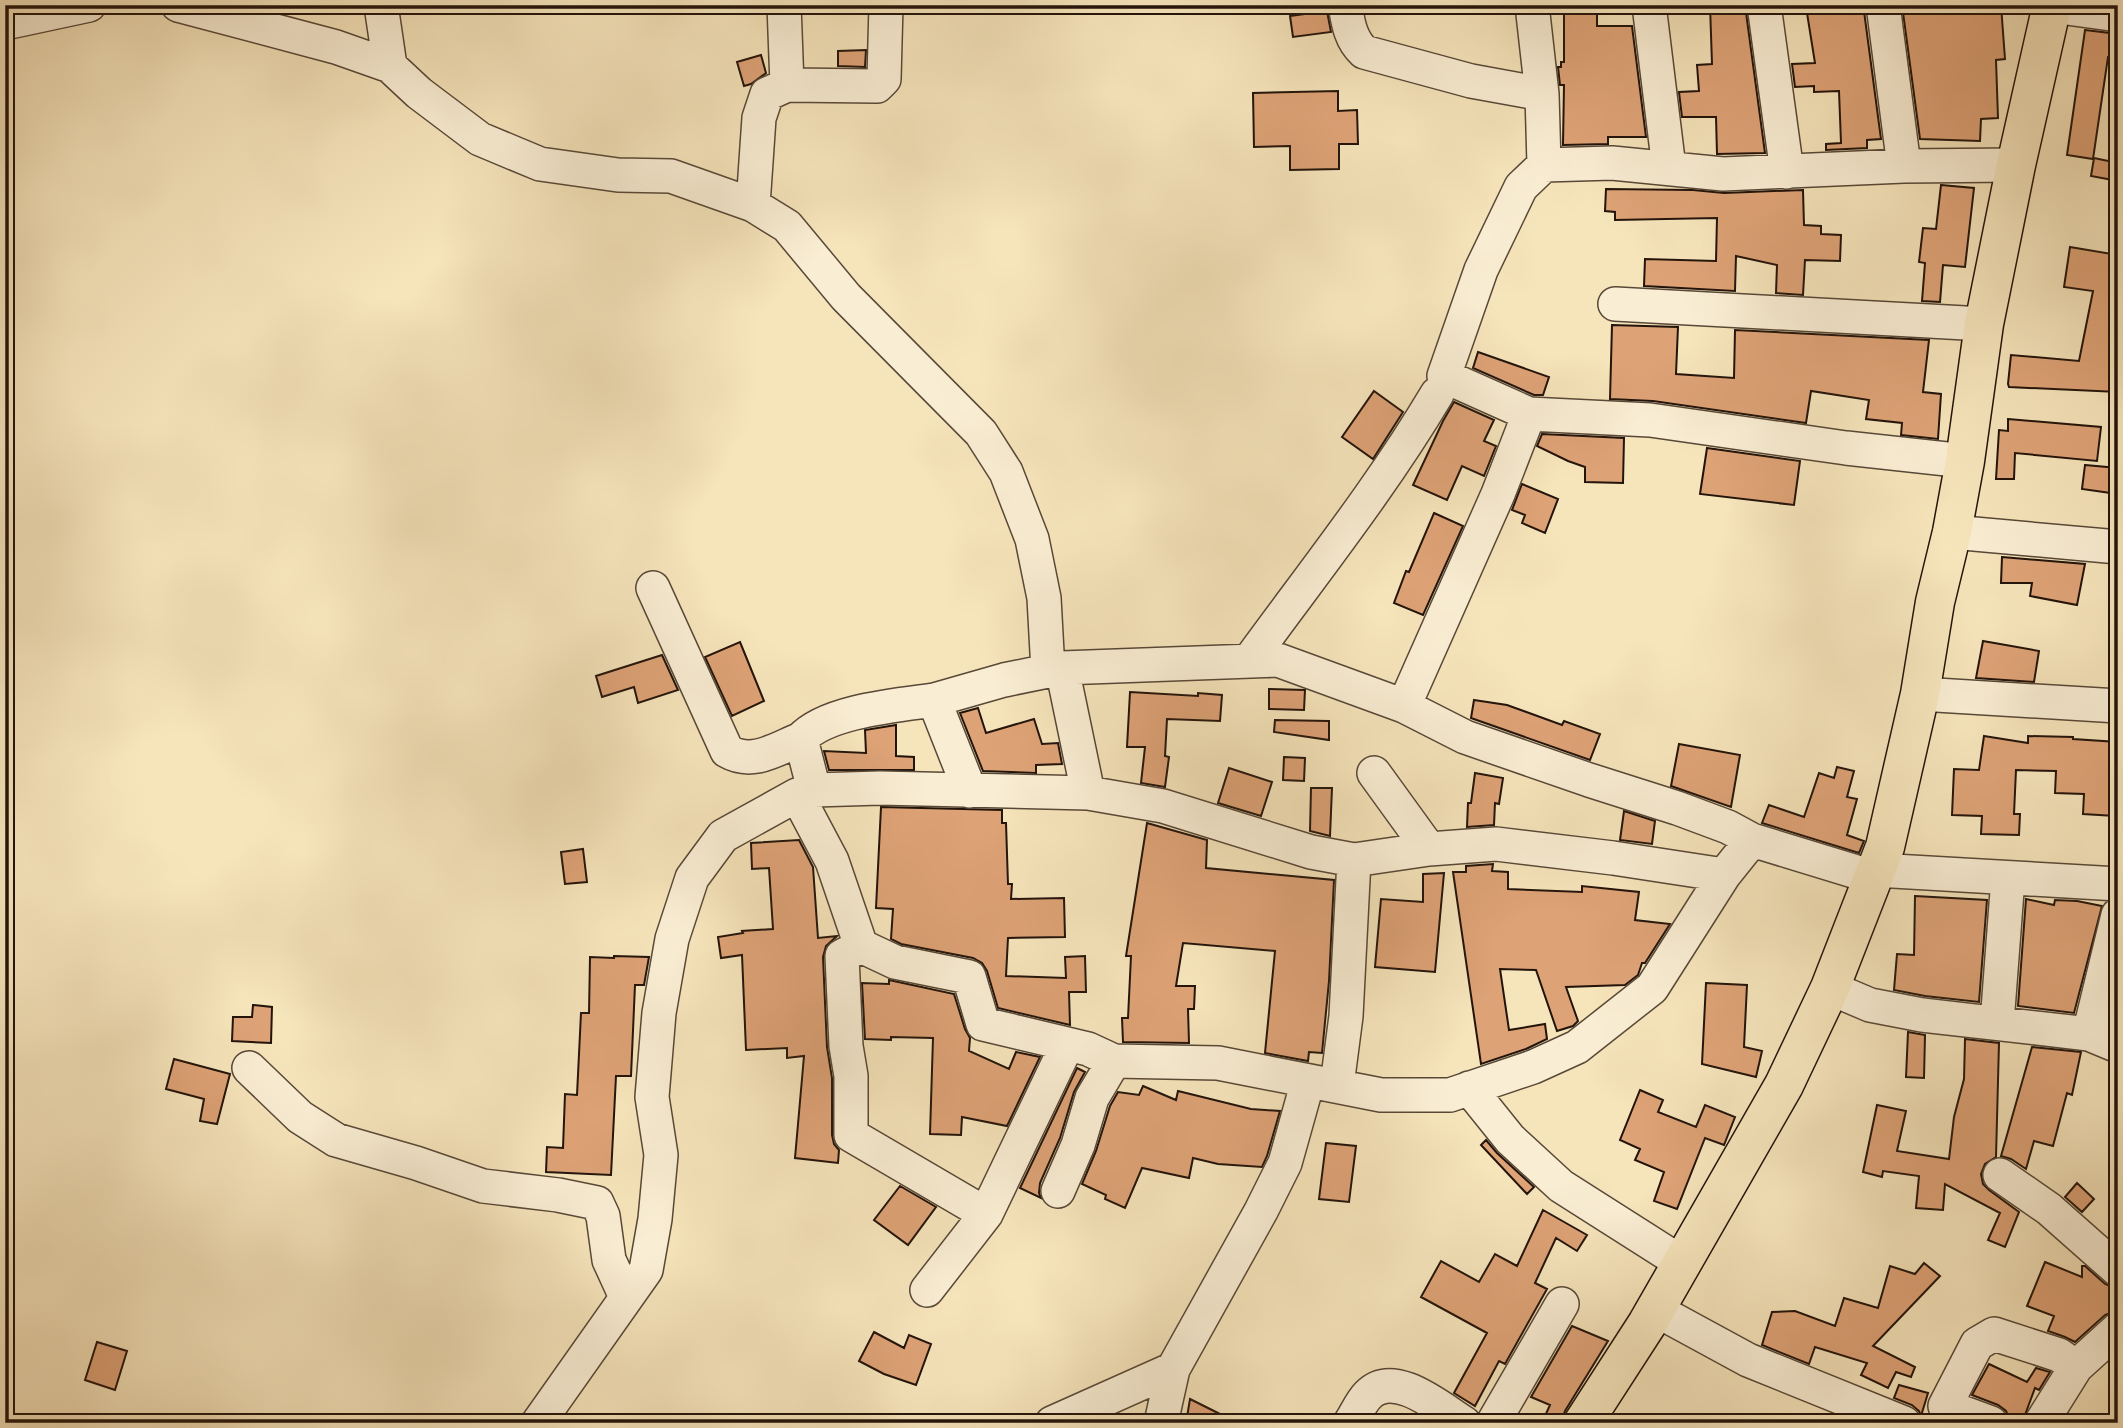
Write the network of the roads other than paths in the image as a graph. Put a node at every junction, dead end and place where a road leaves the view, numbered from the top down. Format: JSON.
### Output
{"nodes":[{"id":1,"x":89,"y":5,"type":"edge"},
{"id":2,"x":178,"y":5,"type":"edge"},
{"id":3,"x":382,"y":5,"type":"edge"},
{"id":4,"x":784,"y":5,"type":"edge"},
{"id":5,"x":886,"y":5,"type":"edge"},
{"id":6,"x":1345,"y":5,"type":"edge"},
{"id":7,"x":1532,"y":5,"type":"edge"},
{"id":8,"x":1649,"y":5,"type":"edge"},
{"id":9,"x":1764,"y":5,"type":"edge"},
{"id":10,"x":1883,"y":5,"type":"edge"},
{"id":11,"x":2052,"y":5,"type":"edge"},
{"id":12,"x":214,"y":10,"type":"edge"},
{"id":13,"x":2118,"y":15,"type":"edge"},
{"id":14,"x":5,"y":23,"type":"edge"},
{"id":15,"x":390,"y":66,"type":"junction"},
{"id":16,"x":787,"y":85,"type":"junction"},
{"id":17,"x":1542,"y":94,"type":"junction"},
{"id":18,"x":2015,"y":165,"type":"junction"},
{"id":19,"x":1544,"y":166,"type":"junction"},
{"id":20,"x":1904,"y":166,"type":"junction"},
{"id":21,"x":1669,"y":168,"type":"junction"},
{"id":22,"x":1787,"y":172,"type":"junction"},
{"id":23,"x":753,"y":205,"type":"junction"},
{"id":24,"x":1615,"y":304,"type":"dead end"},
{"id":25,"x":1984,"y":324,"type":"junction"},
{"id":26,"x":1437,"y":394,"type":"dead end"},
{"id":27,"x":1530,"y":414,"type":"junction"},
{"id":28,"x":1965,"y":461,"type":"junction"},
{"id":29,"x":1952,"y":532,"type":"junction"},
{"id":30,"x":2118,"y":547,"type":"edge"},
{"id":31,"x":653,"y":588,"type":"dead end"},
{"id":32,"x":1249,"y":661,"type":"junction"},
{"id":33,"x":1055,"y":669,"type":"junction"},
{"id":34,"x":1920,"y":694,"type":"junction"},
{"id":35,"x":934,"y":700,"type":"junction"},
{"id":36,"x":1404,"y":706,"type":"junction"},
{"id":37,"x":2118,"y":706,"type":"edge"},
{"id":38,"x":801,"y":738,"type":"junction"},
{"id":39,"x":1374,"y":774,"type":"dead end"},
{"id":40,"x":805,"y":792,"type":"junction"},
{"id":41,"x":971,"y":792,"type":"junction"},
{"id":42,"x":1088,"y":793,"type":"junction"},
{"id":43,"x":1752,"y":840,"type":"junction"},
{"id":44,"x":1429,"y":849,"type":"junction"},
{"id":45,"x":1354,"y":860,"type":"junction"},
{"id":46,"x":1874,"y":873,"type":"junction"},
{"id":47,"x":1724,"y":876,"type":"junction"},
{"id":48,"x":2008,"y":878,"type":"junction"},
{"id":49,"x":2118,"y":884,"type":"edge"},
{"id":50,"x":2118,"y":915,"type":"edge"},
{"id":51,"x":861,"y":946,"type":"junction"},
{"id":52,"x":1830,"y":988,"type":"junction"},
{"id":53,"x":1997,"y":1023,"type":"junction"},
{"id":54,"x":2103,"y":1040,"type":"edge"},
{"id":55,"x":1067,"y":1045,"type":"junction"},
{"id":56,"x":1114,"y":1061,"type":"junction"},
{"id":57,"x":249,"y":1068,"type":"dead end"},
{"id":58,"x":1322,"y":1083,"type":"junction"},
{"id":59,"x":1469,"y":1088,"type":"junction"},
{"id":60,"x":2000,"y":1175,"type":"dead end"},
{"id":61,"x":1058,"y":1191,"type":"dead end"},
{"id":62,"x":986,"y":1214,"type":"junction"},
{"id":63,"x":1682,"y":1263,"type":"junction"},
{"id":64,"x":2118,"y":1270,"type":"edge"},
{"id":65,"x":927,"y":1290,"type":"dead end"},
{"id":66,"x":626,"y":1297,"type":"junction"},
{"id":67,"x":1562,"y":1304,"type":"dead end"},
{"id":68,"x":1656,"y":1310,"type":"junction"},
{"id":69,"x":2118,"y":1329,"type":"edge"},
{"id":70,"x":2076,"y":1367,"type":"junction"},
{"id":71,"x":1173,"y":1369,"type":"junction"},
{"id":72,"x":538,"y":1423,"type":"edge"},
{"id":73,"x":1052,"y":1423,"type":"edge"},
{"id":74,"x":1161,"y":1423,"type":"edge"},
{"id":75,"x":1350,"y":1423,"type":"edge"},
{"id":76,"x":1464,"y":1423,"type":"edge"},
{"id":77,"x":1493,"y":1423,"type":"edge"},
{"id":78,"x":1583,"y":1423,"type":"edge"},
{"id":79,"x":1904,"y":1423,"type":"edge"},
{"id":80,"x":1991,"y":1423,"type":"edge"},
{"id":81,"x":2041,"y":1423,"type":"edge"}],
"edges":[{"from":1,"to":14,"type":"street"},
{"from":2,"to":12,"type":"street"},
{"from":3,"to":15,"type":"street"},
{"from":4,"to":16,"type":"street"},
{"from":5,"to":16,"type":"street"},
{"from":6,"to":17,"type":"street"},
{"from":7,"to":17,"type":"street"},
{"from":8,"to":21,"type":"street"},
{"from":9,"to":22,"type":"street"},
{"from":10,"to":20,"type":"street"},
{"from":11,"to":13,"type":"street"},
{"from":11,"to":18,"type":"main road"},
{"from":12,"to":15,"type":"street"},
{"from":15,"to":23,"type":"street"},
{"from":16,"to":23,"type":"street"},
{"from":17,"to":19,"type":"street"},
{"from":18,"to":20,"type":"street"},
{"from":18,"to":25,"type":"main road"},
{"from":19,"to":21,"type":"street"},
{"from":19,"to":27,"type":"street"},
{"from":20,"to":22,"type":"street"},
{"from":21,"to":22,"type":"street"},
{"from":23,"to":33,"type":"street"},
{"from":24,"to":25,"type":"street"},
{"from":25,"to":28,"type":"main road"},
{"from":26,"to":32,"type":"street"},
{"from":27,"to":28,"type":"street"},
{"from":27,"to":36,"type":"street"},
{"from":28,"to":29,"type":"main road"},
{"from":29,"to":30,"type":"street"},
{"from":29,"to":34,"type":"main road"},
{"from":31,"to":38,"type":"street"},
{"from":32,"to":33,"type":"street"},
{"from":32,"to":36,"type":"street"},
{"from":33,"to":35,"type":"street"},
{"from":33,"to":42,"type":"street"},
{"from":34,"to":37,"type":"street"},
{"from":34,"to":46,"type":"main road"},
{"from":35,"to":38,"type":"street"},
{"from":35,"to":41,"type":"street"},
{"from":36,"to":43,"type":"street"},
{"from":38,"to":40,"type":"street"},
{"from":39,"to":44,"type":"street"},
{"from":40,"to":41,"type":"street"},
{"from":40,"to":51,"type":"street"},
{"from":40,"to":66,"type":"street"},
{"from":41,"to":42,"type":"street"},
{"from":42,"to":45,"type":"street"},
{"from":43,"to":46,"type":"street"},
{"from":43,"to":47,"type":"street"},
{"from":44,"to":45,"type":"street"},
{"from":44,"to":47,"type":"street"},
{"from":45,"to":58,"type":"street"},
{"from":46,"to":48,"type":"street"},
{"from":46,"to":52,"type":"main road"},
{"from":47,"to":59,"type":"street"},
{"from":48,"to":49,"type":"street"},
{"from":48,"to":53,"type":"street"},
{"from":50,"to":54,"type":"street"},
{"from":51,"to":55,"type":"street"},
{"from":51,"to":62,"type":"street"},
{"from":52,"to":53,"type":"street"},
{"from":52,"to":63,"type":"main road"},
{"from":53,"to":54,"type":"street"},
{"from":55,"to":56,"type":"street"},
{"from":55,"to":62,"type":"street"},
{"from":56,"to":58,"type":"street"},
{"from":56,"to":61,"type":"street"},
{"from":57,"to":66,"type":"street"},
{"from":58,"to":59,"type":"street"},
{"from":58,"to":71,"type":"street"},
{"from":59,"to":63,"type":"street"},
{"from":60,"to":64,"type":"street"},
{"from":62,"to":65,"type":"street"},
{"from":63,"to":68,"type":"main road"},
{"from":66,"to":72,"type":"street"},
{"from":67,"to":77,"type":"street"},
{"from":68,"to":78,"type":"main road"},
{"from":68,"to":79,"type":"street"},
{"from":69,"to":70,"type":"street"},
{"from":70,"to":80,"type":"street"},
{"from":70,"to":81,"type":"street"},
{"from":71,"to":73,"type":"street"},
{"from":71,"to":74,"type":"street"},
{"from":75,"to":76,"type":"street"}]}
